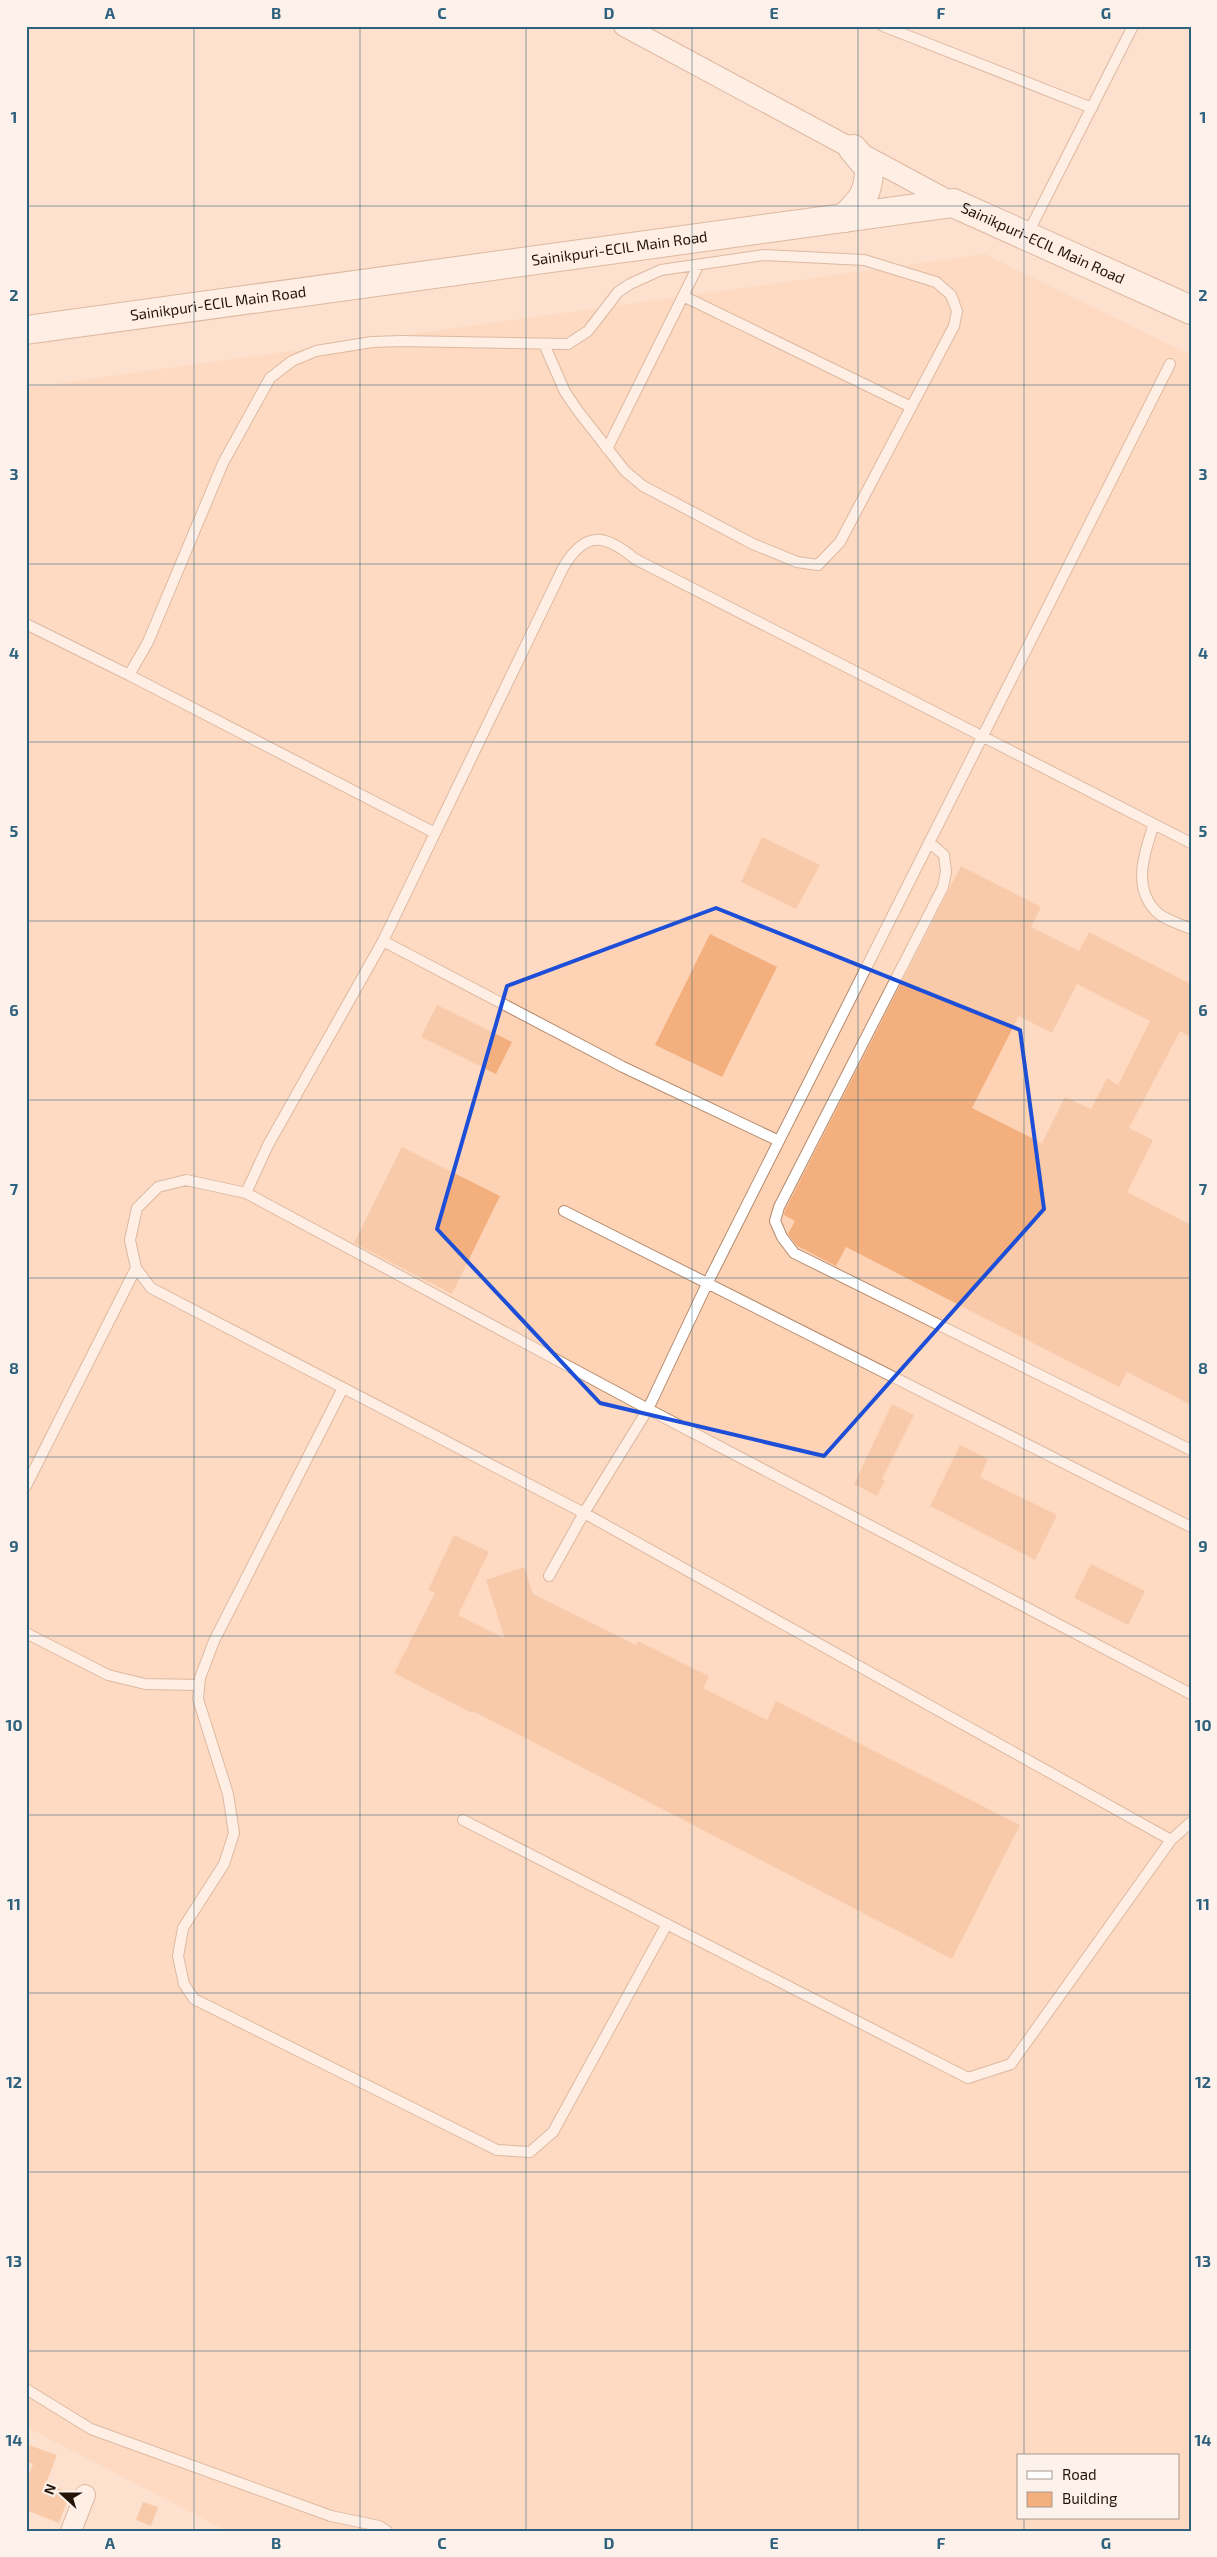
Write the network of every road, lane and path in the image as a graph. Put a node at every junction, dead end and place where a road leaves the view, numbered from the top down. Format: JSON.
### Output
{"nodes":[{"id":1,"x":624,"y":26,"type":"edge"},
{"id":2,"x":883,"y":26,"type":"edge"},
{"id":3,"x":1133,"y":26,"type":"edge"},
{"id":4,"x":1092,"y":108,"type":"junction"},
{"id":5,"x":853,"y":150,"type":"junction"},
{"id":6,"x":953,"y":203,"type":"junction"},
{"id":7,"x":844,"y":218,"type":"junction"},
{"id":8,"x":1027,"y":236,"type":"junction"},
{"id":9,"x":698,"y":266,"type":"junction"},
{"id":10,"x":683,"y":296,"type":"junction"},
{"id":11,"x":1191,"y":310,"type":"edge"},
{"id":12,"x":26,"y":330,"type":"edge"},
{"id":13,"x":544,"y":344,"type":"junction"},
{"id":14,"x":1170,"y":364,"type":"dead end"},
{"id":15,"x":911,"y":407,"type":"junction"},
{"id":16,"x":607,"y":449,"type":"junction"},
{"id":17,"x":26,"y":624,"type":"edge"},
{"id":18,"x":129,"y":676,"type":"junction"},
{"id":19,"x":982,"y":736,"type":"junction"},
{"id":20,"x":1154,"y":824,"type":"junction"},
{"id":21,"x":435,"y":833,"type":"junction"},
{"id":22,"x":929,"y":842,"type":"junction"},
{"id":23,"x":1191,"y":843,"type":"edge"},
{"id":24,"x":1191,"y":929,"type":"edge"},
{"id":25,"x":383,"y":941,"type":"junction"},
{"id":26,"x":779,"y":1141,"type":"junction"},
{"id":27,"x":246,"y":1193,"type":"junction"},
{"id":28,"x":564,"y":1211,"type":"dead end"},
{"id":29,"x":136,"y":1268,"type":"junction"},
{"id":30,"x":707,"y":1284,"type":"junction"},
{"id":31,"x":343,"y":1388,"type":"junction"},
{"id":32,"x":648,"y":1409,"type":"junction"},
{"id":33,"x":1191,"y":1450,"type":"edge"},
{"id":34,"x":26,"y":1486,"type":"edge"},
{"id":35,"x":584,"y":1513,"type":"junction"},
{"id":36,"x":1191,"y":1527,"type":"edge"},
{"id":37,"x":549,"y":1576,"type":"dead end"},
{"id":38,"x":26,"y":1633,"type":"edge"},
{"id":39,"x":199,"y":1685,"type":"junction"},
{"id":40,"x":1191,"y":1694,"type":"edge"},
{"id":41,"x":464,"y":1820,"type":"dead end"},
{"id":42,"x":1191,"y":1822,"type":"edge"},
{"id":43,"x":1170,"y":1840,"type":"junction"},
{"id":44,"x":667,"y":1924,"type":"junction"},
{"id":45,"x":26,"y":2389,"type":"edge"},
{"id":46,"x":85,"y":2495,"type":"dead end"},
{"id":47,"x":71,"y":2531,"type":"edge"},
{"id":48,"x":387,"y":2531,"type":"edge"}],
"edges":[{"from":1,"to":5,"type":"street"},
{"from":2,"to":4,"type":"lane"},
{"from":3,"to":4,"type":"lane"},
{"from":4,"to":8,"type":"lane"},
{"from":5,"to":6,"type":"street"},
{"from":5,"to":7,"type":"street"},
{"from":6,"to":7,"type":"street","name":"Sainikpuri-ECIL Main Road"},
{"from":6,"to":8,"type":"street","name":"Sainikpuri-ECIL Main Road"},
{"from":7,"to":12,"type":"street","name":"Sainikpuri-ECIL Main Road"},
{"from":8,"to":11,"type":"street","name":"Sainikpuri-ECIL Main Road"},
{"from":9,"to":10,"type":"lane"},
{"from":9,"to":13,"type":"lane"},
{"from":9,"to":15,"type":"lane"},
{"from":10,"to":15,"type":"lane"},
{"from":10,"to":16,"type":"lane"},
{"from":13,"to":16,"type":"lane"},
{"from":13,"to":18,"type":"lane"},
{"from":14,"to":19,"type":"lane"},
{"from":15,"to":16,"type":"lane"},
{"from":17,"to":18,"type":"lane"},
{"from":18,"to":21,"type":"lane"},
{"from":19,"to":20,"type":"lane"},
{"from":19,"to":21,"type":"lane"},
{"from":19,"to":22,"type":"lane"},
{"from":20,"to":23,"type":"lane"},
{"from":20,"to":24,"type":"lane"},
{"from":21,"to":25,"type":"lane"},
{"from":22,"to":26,"type":"lane"},
{"from":22,"to":33,"type":"lane"},
{"from":25,"to":26,"type":"lane"},
{"from":25,"to":27,"type":"lane"},
{"from":26,"to":30,"type":"lane"},
{"from":27,"to":29,"type":"lane"},
{"from":27,"to":32,"type":"lane"},
{"from":28,"to":30,"type":"lane"},
{"from":29,"to":31,"type":"lane"},
{"from":29,"to":34,"type":"lane"},
{"from":30,"to":32,"type":"lane"},
{"from":30,"to":36,"type":"lane"},
{"from":31,"to":35,"type":"lane"},
{"from":31,"to":39,"type":"lane"},
{"from":32,"to":35,"type":"lane"},
{"from":32,"to":40,"type":"lane"},
{"from":35,"to":37,"type":"lane"},
{"from":35,"to":43,"type":"lane"},
{"from":38,"to":39,"type":"lane"},
{"from":39,"to":44,"type":"lane"},
{"from":41,"to":44,"type":"lane"},
{"from":42,"to":43,"type":"lane"},
{"from":43,"to":44,"type":"lane"},
{"from":45,"to":48,"type":"lane"},
{"from":46,"to":47,"type":"street"}]}
